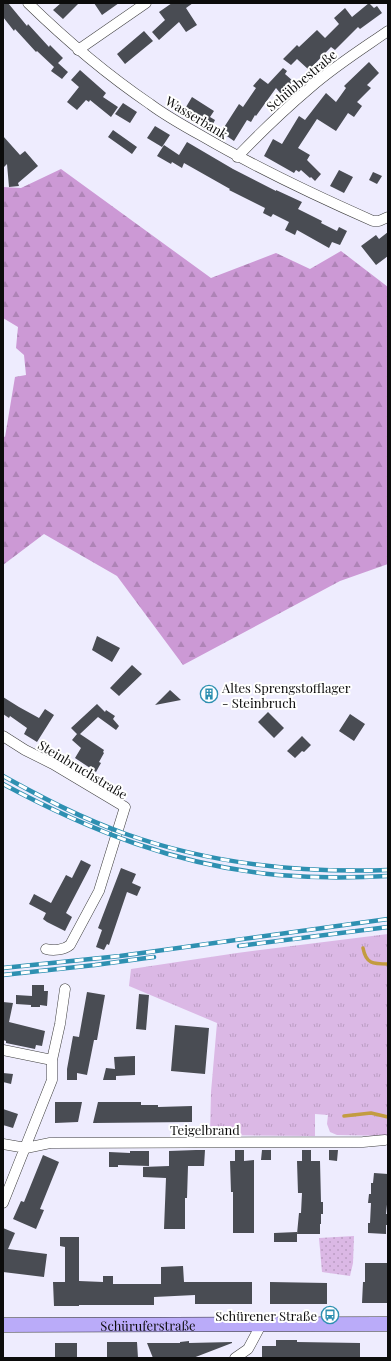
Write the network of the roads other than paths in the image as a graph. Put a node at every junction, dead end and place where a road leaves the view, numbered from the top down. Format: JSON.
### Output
{"nodes":[{"id":1,"x":28,"y":3,"type":"edge"},
{"id":2,"x":146,"y":3,"type":"edge"},
{"id":3,"x":388,"y":31,"type":"edge"},
{"id":4,"x":78,"y":50,"type":"junction"},
{"id":5,"x":237,"y":156,"type":"junction"},
{"id":6,"x":388,"y":217,"type":"edge"},
{"id":7,"x":3,"y":736,"type":"edge"},
{"id":8,"x":46,"y":949,"type":"dead end"},
{"id":9,"x":65,"y":989,"type":"dead end"},
{"id":10,"x":3,"y":1050,"type":"edge"},
{"id":11,"x":52,"y":1060,"type":"junction"},
{"id":12,"x":384,"y":1140,"type":"dead end"},
{"id":13,"x":3,"y":1144,"type":"edge"},
{"id":14,"x":26,"y":1148,"type":"junction"},
{"id":15,"x":3,"y":1203,"type":"edge"},
{"id":16,"x":262,"y":1323,"type":"junction"},
{"id":17,"x":388,"y":1324,"type":"edge"},
{"id":18,"x":3,"y":1325,"type":"edge"},
{"id":19,"x":235,"y":1358,"type":"edge"}],
"edges":[{"from":1,"to":4,"type":"street","name":"Wasserbank"},
{"from":2,"to":4,"type":"street"},
{"from":3,"to":5,"type":"street","name":"Schübbestraße"},
{"from":4,"to":5,"type":"street","name":"Wasserbank"},
{"from":5,"to":6,"type":"street","name":"Wasserbank"},
{"from":7,"to":8,"type":"street","name":"Steinbruchstraße"},
{"from":9,"to":11,"type":"street"},
{"from":10,"to":11,"type":"street"},
{"from":11,"to":14,"type":"street"},
{"from":12,"to":14,"type":"street","name":"Teigelbrand"},
{"from":13,"to":14,"type":"street"},
{"from":14,"to":15,"type":"street"},
{"from":16,"to":17,"type":"main road","name":"Schüruferstraße"},
{"from":16,"to":18,"type":"main road","name":"Schüruferstraße"},
{"from":16,"to":19,"type":"street"}]}
